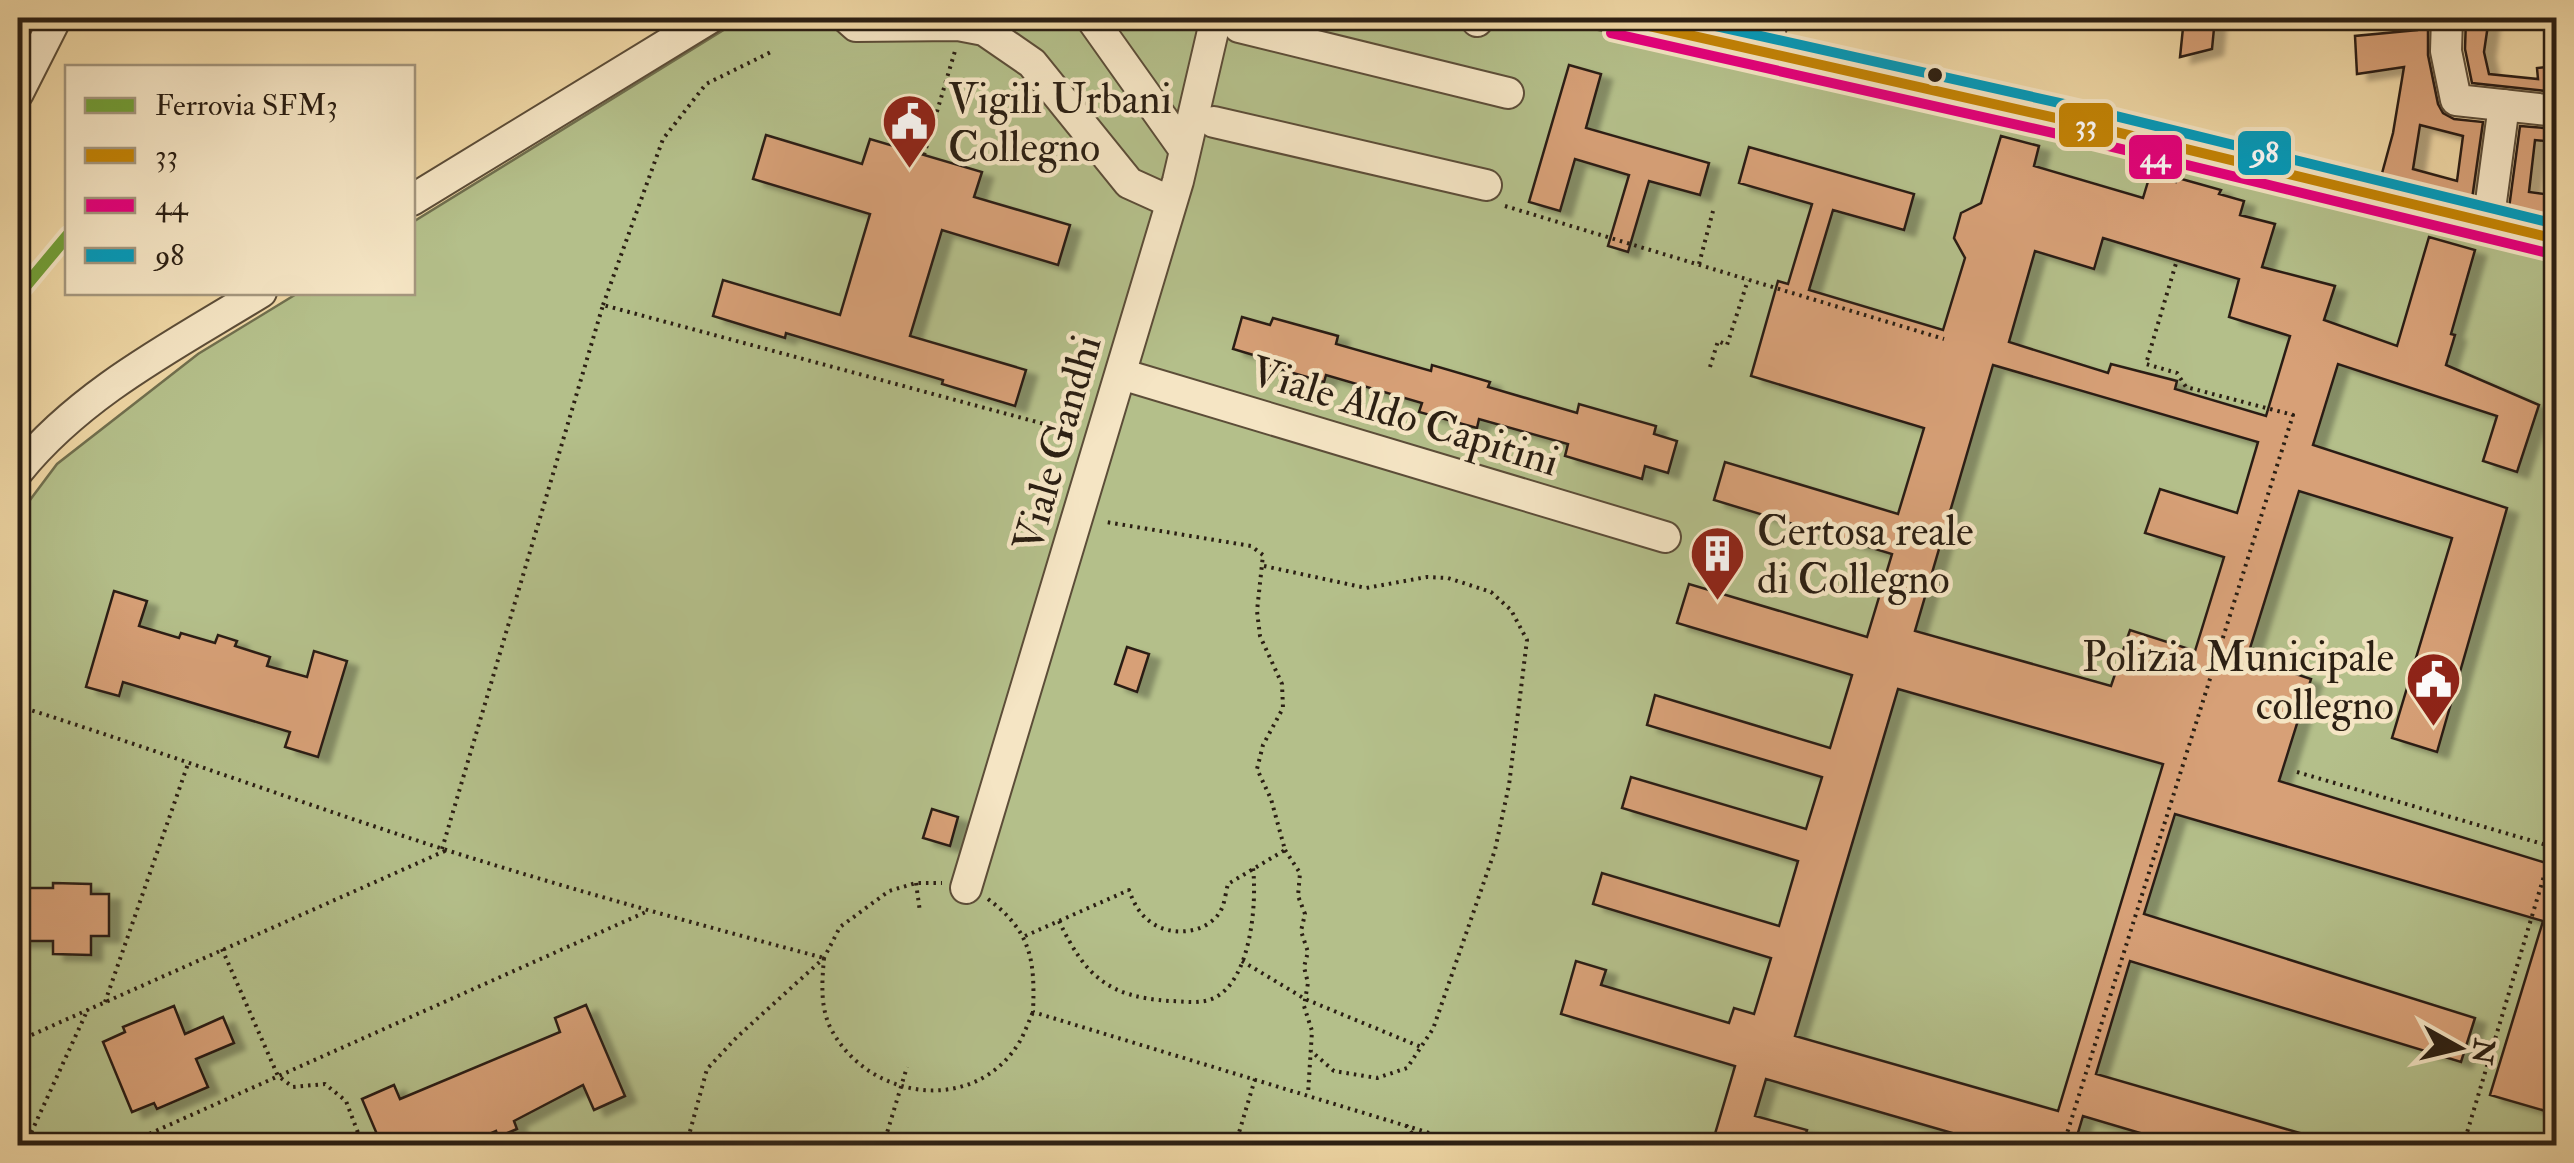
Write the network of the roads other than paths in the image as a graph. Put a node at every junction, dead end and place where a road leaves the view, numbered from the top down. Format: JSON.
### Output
{"nodes":[{"id":1,"x":56,"y":18,"type":"edge"},
{"id":2,"x":710,"y":18,"type":"edge"},
{"id":3,"x":1091,"y":18,"type":"edge"},
{"id":4,"x":1614,"y":18,"type":"edge"},
{"id":5,"x":1772,"y":18,"type":"edge"},
{"id":6,"x":2447,"y":18,"type":"edge"},
{"id":7,"x":852,"y":22,"type":"edge"},
{"id":8,"x":1228,"y":22,"type":"edge"},
{"id":9,"x":1011,"y":31,"type":"edge"},
{"id":10,"x":1764,"y":51,"type":"junction"},
{"id":11,"x":18,"y":93,"type":"edge"},
{"id":12,"x":1508,"y":93,"type":"dead end"},
{"id":13,"x":2504,"y":106,"type":"junction"},
{"id":14,"x":2556,"y":111,"type":"edge"},
{"id":15,"x":1214,"y":122,"type":"dead end"},
{"id":16,"x":1184,"y":149,"type":"junction"},
{"id":17,"x":1496,"y":195,"type":"road end"},
{"id":18,"x":415,"y":198,"type":"edge"},
{"id":19,"x":1172,"y":202,"type":"junction"},
{"id":20,"x":2488,"y":224,"type":"junction"},
{"id":21,"x":2556,"y":239,"type":"edge"},
{"id":22,"x":256,"y":295,"type":"edge"},
{"id":23,"x":1121,"y":374,"type":"junction"},
{"id":24,"x":18,"y":471,"type":"edge"},
{"id":25,"x":1665,"y":537,"type":"dead end"},
{"id":26,"x":966,"y":888,"type":"road end"}],
"edges":[{"from":1,"to":11,"type":"street"},
{"from":2,"to":18,"type":"street"},
{"from":3,"to":16,"type":"street"},
{"from":4,"to":10,"type":"street"},
{"from":5,"to":10,"type":"street"},
{"from":6,"to":13,"type":"street"},
{"from":7,"to":9,"type":"street"},
{"from":8,"to":12,"type":"street"},
{"from":8,"to":16,"type":"street","name":"Viale Gandhi"},
{"from":9,"to":19,"type":"street"},
{"from":10,"to":20,"type":"street"},
{"from":13,"to":14,"type":"street"},
{"from":13,"to":20,"type":"street"},
{"from":15,"to":17,"type":"street"},
{"from":16,"to":19,"type":"street","name":"Viale Gandhi"},
{"from":19,"to":23,"type":"street","name":"Viale Gandhi"},
{"from":20,"to":21,"type":"street"},
{"from":22,"to":24,"type":"street"},
{"from":23,"to":25,"type":"street","name":"Viale Aldo Capitini"},
{"from":23,"to":26,"type":"street","name":"Viale Gandhi"}]}
